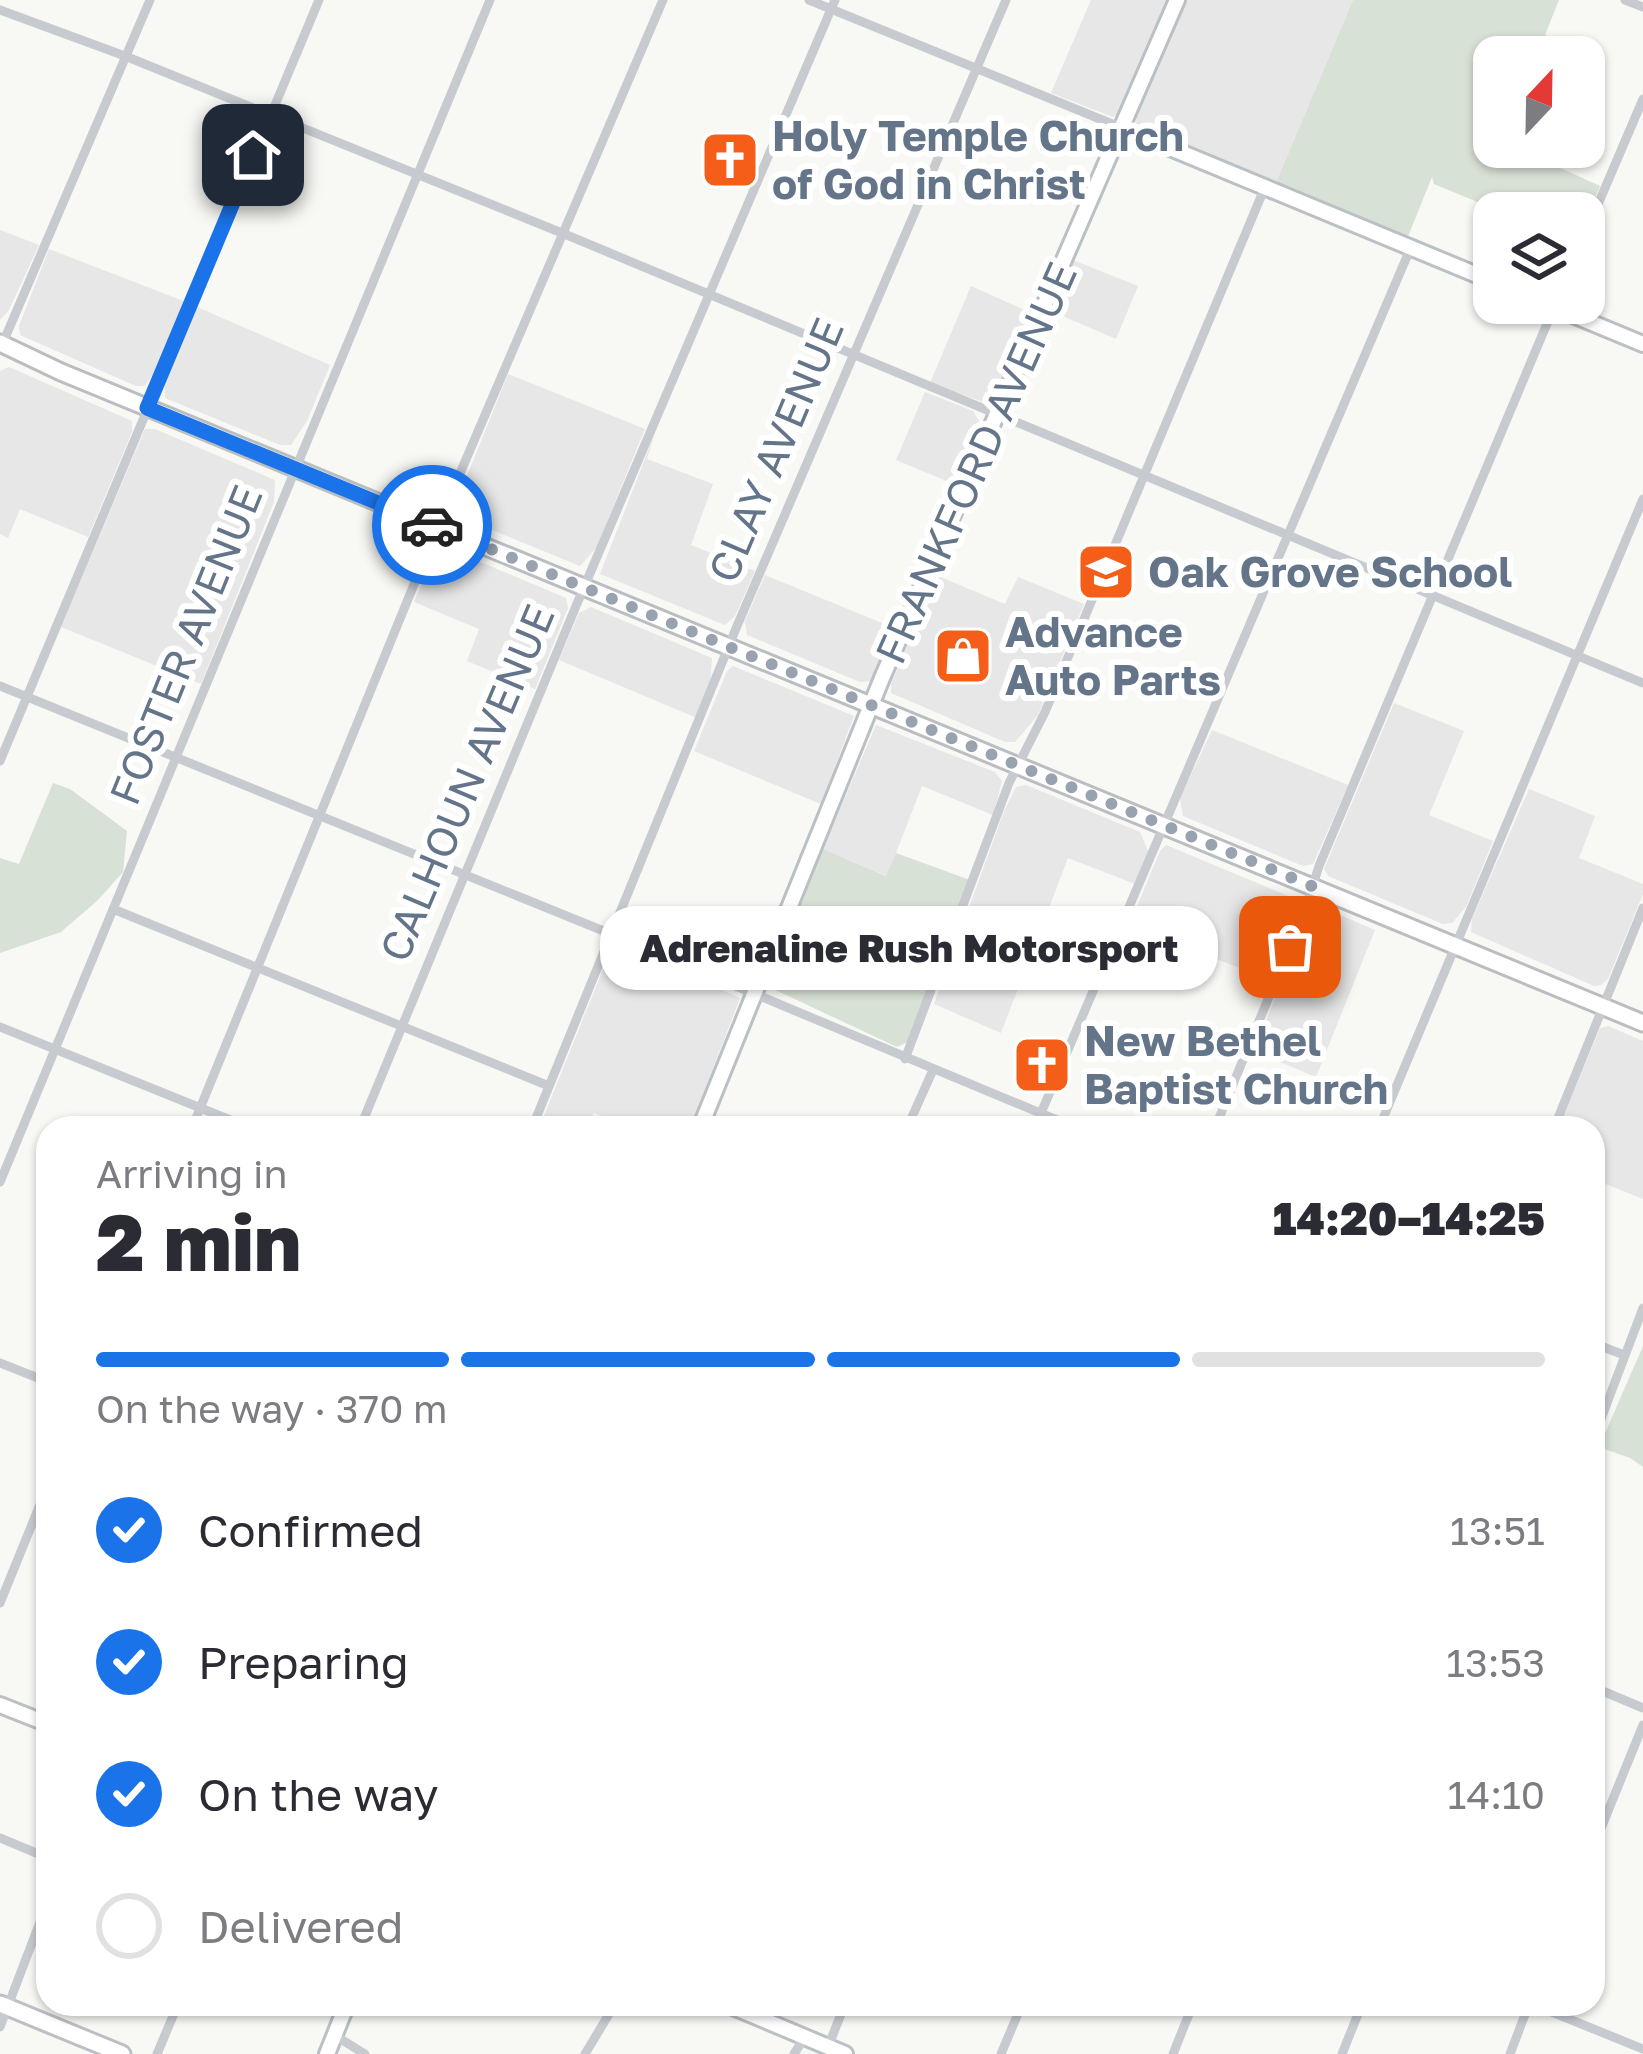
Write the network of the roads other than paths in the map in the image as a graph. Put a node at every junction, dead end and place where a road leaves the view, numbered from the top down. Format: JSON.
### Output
{"nodes":[{"id":1,"x":150,"y":0,"type":"edge"},
{"id":2,"x":319,"y":0,"type":"edge"},
{"id":3,"x":490,"y":0,"type":"edge"},
{"id":4,"x":663,"y":0,"type":"edge"},
{"id":5,"x":809,"y":0,"type":"edge"},
{"id":6,"x":1006,"y":0,"type":"edge"},
{"id":7,"x":1178,"y":0,"type":"edge"},
{"id":8,"x":1625,"y":0,"type":"edge"},
{"id":9,"x":833,"y":4,"type":"edge"},
{"id":10,"x":1643,"y":7,"type":"edge"},
{"id":11,"x":0,"y":10,"type":"edge"},
{"id":12,"x":125,"y":56,"type":"junction"},
{"id":13,"x":977,"y":69,"type":"junction"},
{"id":14,"x":1643,"y":99,"type":"edge"},
{"id":15,"x":269,"y":116,"type":"junction"},
{"id":16,"x":1122,"y":128,"type":"junction"},
{"id":17,"x":414,"y":175,"type":"junction"},
{"id":18,"x":1265,"y":187,"type":"junction"},
{"id":19,"x":1604,"y":192,"type":"edge"},
{"id":20,"x":562,"y":233,"type":"junction"},
{"id":21,"x":1411,"y":248,"type":"junction"},
{"id":22,"x":1473,"y":273,"type":"edge"},
{"id":23,"x":706,"y":296,"type":"junction"},
{"id":24,"x":1543,"y":324,"type":"edge"},
{"id":25,"x":1597,"y":324,"type":"edge"},
{"id":26,"x":1643,"y":344,"type":"edge"},
{"id":27,"x":1,"y":346,"type":"edge"},
{"id":28,"x":852,"y":356,"type":"junction"},
{"id":29,"x":147,"y":408,"type":"junction"},
{"id":30,"x":997,"y":416,"type":"junction"},
{"id":31,"x":294,"y":468,"type":"junction"},
{"id":32,"x":1143,"y":476,"type":"junction"},
{"id":33,"x":1643,"y":499,"type":"edge"},
{"id":34,"x":438,"y":527,"type":"junction"},
{"id":35,"x":1288,"y":536,"type":"junction"},
{"id":36,"x":584,"y":587,"type":"junction"},
{"id":37,"x":1433,"y":597,"type":"junction"},
{"id":38,"x":730,"y":646,"type":"junction"},
{"id":39,"x":1575,"y":656,"type":"junction"},
{"id":40,"x":1643,"y":683,"type":"edge"},
{"id":41,"x":0,"y":686,"type":"edge"},
{"id":42,"x":26,"y":697,"type":"junction"},
{"id":43,"x":872,"y":704,"type":"junction"},
{"id":44,"x":175,"y":757,"type":"junction"},
{"id":45,"x":0,"y":761,"type":"edge"},
{"id":46,"x":1017,"y":764,"type":"junction"},
{"id":47,"x":318,"y":817,"type":"junction"},
{"id":48,"x":1164,"y":825,"type":"junction"},
{"id":49,"x":463,"y":876,"type":"junction"},
{"id":50,"x":1312,"y":886,"type":"junction"},
{"id":51,"x":1643,"y":908,"type":"edge"},
{"id":52,"x":113,"y":909,"type":"junction"},
{"id":53,"x":611,"y":934,"type":"junction"},
{"id":54,"x":1454,"y":945,"type":"junction"},
{"id":55,"x":257,"y":968,"type":"junction"},
{"id":56,"x":754,"y":994,"type":"junction"},
{"id":57,"x":1603,"y":1006,"type":"junction"},
{"id":58,"x":1643,"y":1023,"type":"edge"},
{"id":59,"x":402,"y":1026,"type":"junction"},
{"id":60,"x":0,"y":1027,"type":"edge"},
{"id":61,"x":55,"y":1048,"type":"junction"},
{"id":62,"x":905,"y":1059,"type":"junction"},
{"id":63,"x":933,"y":1070,"type":"junction"},
{"id":64,"x":549,"y":1086,"type":"junction"},
{"id":65,"x":200,"y":1108,"type":"junction"},
{"id":66,"x":1041,"y":1113,"type":"junction"},
{"id":67,"x":197,"y":1116,"type":"edge"},
{"id":68,"x":220,"y":1116,"type":"edge"},
{"id":69,"x":365,"y":1116,"type":"edge"},
{"id":70,"x":537,"y":1116,"type":"edge"},
{"id":71,"x":705,"y":1116,"type":"edge"},
{"id":72,"x":912,"y":1116,"type":"edge"},
{"id":73,"x":1048,"y":1116,"type":"edge"},
{"id":74,"x":1220,"y":1116,"type":"edge"},
{"id":75,"x":1384,"y":1116,"type":"edge"},
{"id":76,"x":1559,"y":1116,"type":"edge"},
{"id":77,"x":0,"y":1182,"type":"edge"},
{"id":78,"x":1643,"y":1308,"type":"edge"},
{"id":79,"x":1605,"y":1348,"type":"edge"},
{"id":80,"x":1624,"y":1355,"type":"junction"},
{"id":81,"x":0,"y":1363,"type":"edge"},
{"id":82,"x":36,"y":1377,"type":"edge"},
{"id":83,"x":1605,"y":1407,"type":"edge"},
{"id":84,"x":36,"y":1514,"type":"edge"},
{"id":85,"x":0,"y":1603,"type":"edge"},
{"id":86,"x":1605,"y":1693,"type":"edge"},
{"id":87,"x":0,"y":1705,"type":"edge"},
{"id":88,"x":1643,"y":1708,"type":"edge"},
{"id":89,"x":36,"y":1719,"type":"edge"},
{"id":90,"x":1643,"y":1725,"type":"edge"},
{"id":91,"x":1605,"y":1818,"type":"edge"},
{"id":92,"x":0,"y":1838,"type":"edge"},
{"id":93,"x":36,"y":1853,"type":"edge"},
{"id":94,"x":36,"y":1929,"type":"edge"},
{"id":95,"x":3,"y":2006,"type":"edge"},
{"id":96,"x":173,"y":2016,"type":"edge"},
{"id":97,"x":342,"y":2016,"type":"edge"},
{"id":98,"x":608,"y":2016,"type":"edge"},
{"id":99,"x":754,"y":2016,"type":"edge"},
{"id":100,"x":840,"y":2016,"type":"edge"},
{"id":101,"x":1017,"y":2016,"type":"edge"},
{"id":102,"x":1188,"y":2016,"type":"edge"},
{"id":103,"x":1357,"y":2016,"type":"edge"},
{"id":104,"x":1526,"y":2016,"type":"edge"},
{"id":105,"x":1561,"y":2016,"type":"edge"},
{"id":106,"x":0,"y":2027,"type":"edge"},
{"id":107,"x":334,"y":2035,"type":"junction"},
{"id":108,"x":805,"y":2037,"type":"junction"},
{"id":109,"x":828,"y":2047,"type":"junction"},
{"id":110,"x":1643,"y":2049,"type":"edge"},
{"id":111,"x":122,"y":2054,"type":"edge"},
{"id":112,"x":158,"y":2054,"type":"edge"},
{"id":113,"x":327,"y":2054,"type":"edge"},
{"id":114,"x":365,"y":2054,"type":"edge"},
{"id":115,"x":585,"y":2054,"type":"edge"},
{"id":116,"x":794,"y":2054,"type":"edge"},
{"id":117,"x":845,"y":2054,"type":"edge"},
{"id":118,"x":1001,"y":2054,"type":"edge"},
{"id":119,"x":1173,"y":2054,"type":"edge"},
{"id":120,"x":1342,"y":2054,"type":"edge"},
{"id":121,"x":1510,"y":2054,"type":"edge"}],
"edges":[{"from":1,"to":12,"type":"street"},
{"from":2,"to":15,"type":"street"},
{"from":3,"to":17,"type":"street","name":"FOSTER AVENUE"},
{"from":4,"to":20,"type":"street"},
{"from":5,"to":9,"type":"street"},
{"from":6,"to":13,"type":"street","name":"CLAY AVENUE"},
{"from":7,"to":16,"type":"main road","name":"FRANKFORD AVENUE"},
{"from":8,"to":10,"type":"street"},
{"from":9,"to":13,"type":"street"},
{"from":9,"to":23,"type":"street","name":"CALHOUN AVENUE"},
{"from":11,"to":12,"type":"street"},
{"from":12,"to":15,"type":"street"},
{"from":12,"to":27,"type":"street"},
{"from":13,"to":16,"type":"street"},
{"from":13,"to":28,"type":"street","name":"CLAY AVENUE"},
{"from":14,"to":19,"type":"street"},
{"from":15,"to":17,"type":"street"},
{"from":15,"to":29,"type":"street"},
{"from":16,"to":18,"type":"main road"},
{"from":16,"to":30,"type":"main road","name":"FRANKFORD AVENUE"},
{"from":17,"to":20,"type":"street"},
{"from":17,"to":31,"type":"street","name":"FOSTER AVENUE"},
{"from":18,"to":21,"type":"main road"},
{"from":18,"to":32,"type":"street"},
{"from":20,"to":23,"type":"street"},
{"from":20,"to":34,"type":"street"},
{"from":21,"to":22,"type":"main road"},
{"from":21,"to":35,"type":"street"},
{"from":23,"to":28,"type":"street"},
{"from":23,"to":36,"type":"street","name":"CALHOUN AVENUE"},
{"from":24,"to":37,"type":"street"},
{"from":25,"to":26,"type":"main road"},
{"from":27,"to":29,"type":"main road"},
{"from":28,"to":30,"type":"street"},
{"from":28,"to":38,"type":"street","name":"CLAY AVENUE"},
{"from":29,"to":31,"type":"main road"},
{"from":29,"to":42,"type":"street"},
{"from":30,"to":32,"type":"street"},
{"from":30,"to":43,"type":"main road","name":"FRANKFORD AVENUE"},
{"from":31,"to":34,"type":"main road"},
{"from":31,"to":44,"type":"street","name":"FOSTER AVENUE"},
{"from":32,"to":35,"type":"street"},
{"from":32,"to":46,"type":"street"},
{"from":33,"to":39,"type":"street"},
{"from":34,"to":36,"type":"main road"},
{"from":34,"to":47,"type":"street"},
{"from":35,"to":37,"type":"street"},
{"from":35,"to":48,"type":"street"},
{"from":36,"to":38,"type":"main road"},
{"from":36,"to":49,"type":"street","name":"CALHOUN AVENUE"},
{"from":37,"to":39,"type":"street"},
{"from":37,"to":50,"type":"street"},
{"from":38,"to":43,"type":"main road"},
{"from":38,"to":53,"type":"street","name":"CLAY AVENUE"},
{"from":39,"to":40,"type":"street"},
{"from":39,"to":54,"type":"street"},
{"from":41,"to":42,"type":"street"},
{"from":42,"to":44,"type":"street"},
{"from":42,"to":45,"type":"street"},
{"from":43,"to":46,"type":"main road"},
{"from":43,"to":56,"type":"main road","name":"FRANKFORD AVENUE"},
{"from":44,"to":47,"type":"street"},
{"from":44,"to":52,"type":"street","name":"FOSTER AVENUE"},
{"from":46,"to":48,"type":"main road"},
{"from":46,"to":62,"type":"street"},
{"from":47,"to":49,"type":"street"},
{"from":47,"to":55,"type":"street"},
{"from":48,"to":50,"type":"main road"},
{"from":48,"to":66,"type":"street"},
{"from":49,"to":53,"type":"street"},
{"from":49,"to":59,"type":"street","name":"CALHOUN AVENUE"},
{"from":50,"to":54,"type":"main road"},
{"from":50,"to":74,"type":"street"},
{"from":51,"to":57,"type":"street"},
{"from":52,"to":55,"type":"street"},
{"from":52,"to":61,"type":"street","name":"FOSTER AVENUE"},
{"from":53,"to":56,"type":"street"},
{"from":53,"to":64,"type":"street","name":"CLAY AVENUE"},
{"from":54,"to":57,"type":"main road"},
{"from":54,"to":75,"type":"street"},
{"from":55,"to":59,"type":"street"},
{"from":55,"to":65,"type":"street"},
{"from":56,"to":62,"type":"street"},
{"from":56,"to":71,"type":"main road","name":"FRANKFORD AVENUE"},
{"from":57,"to":58,"type":"main road"},
{"from":57,"to":76,"type":"street"},
{"from":59,"to":64,"type":"street"},
{"from":59,"to":69,"type":"street","name":"CALHOUN AVENUE"},
{"from":60,"to":61,"type":"street"},
{"from":61,"to":65,"type":"street"},
{"from":61,"to":77,"type":"street","name":"FOSTER AVENUE"},
{"from":62,"to":63,"type":"street"},
{"from":63,"to":66,"type":"street"},
{"from":63,"to":72,"type":"street"},
{"from":64,"to":70,"type":"street","name":"CLAY AVENUE"},
{"from":65,"to":67,"type":"street"},
{"from":65,"to":68,"type":"street"},
{"from":66,"to":73,"type":"street"},
{"from":78,"to":80,"type":"street"},
{"from":79,"to":80,"type":"street"},
{"from":80,"to":83,"type":"street"},
{"from":81,"to":82,"type":"street"},
{"from":84,"to":85,"type":"street"},
{"from":86,"to":88,"type":"street"},
{"from":87,"to":89,"type":"main road"},
{"from":90,"to":91,"type":"street"},
{"from":92,"to":93,"type":"street"},
{"from":94,"to":95,"type":"street"},
{"from":95,"to":106,"type":"street"},
{"from":95,"to":111,"type":"main road"},
{"from":96,"to":112,"type":"street"},
{"from":97,"to":107,"type":"main road"},
{"from":98,"to":115,"type":"street"},
{"from":99,"to":108,"type":"main road"},
{"from":100,"to":109,"type":"street"},
{"from":101,"to":118,"type":"street"},
{"from":102,"to":119,"type":"street"},
{"from":103,"to":120,"type":"street"},
{"from":104,"to":121,"type":"street"},
{"from":105,"to":110,"type":"street"},
{"from":107,"to":113,"type":"main road"},
{"from":107,"to":114,"type":"street"},
{"from":108,"to":109,"type":"main road"},
{"from":108,"to":116,"type":"street"},
{"from":109,"to":117,"type":"main road"}]}
